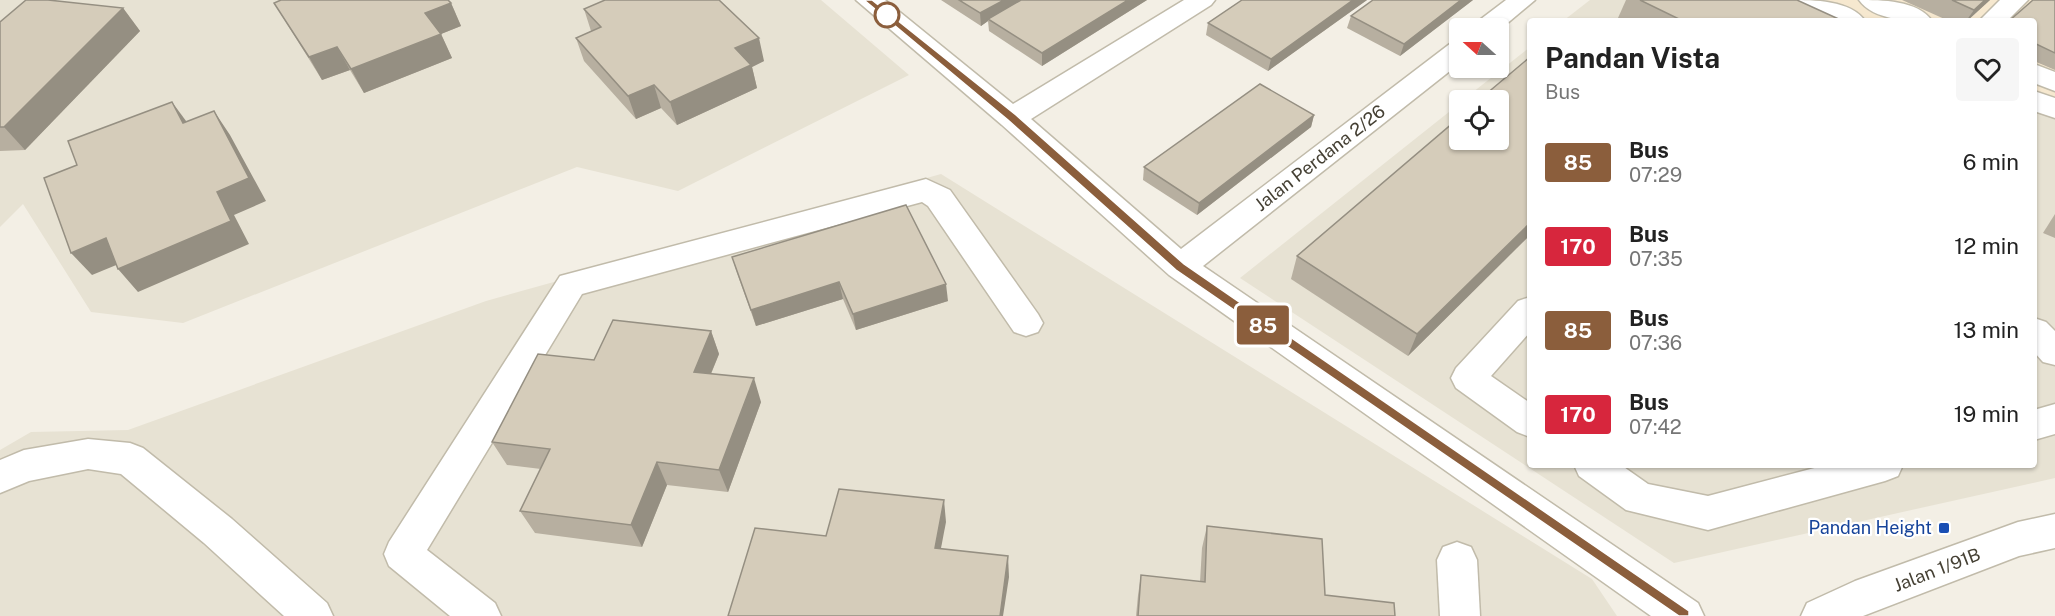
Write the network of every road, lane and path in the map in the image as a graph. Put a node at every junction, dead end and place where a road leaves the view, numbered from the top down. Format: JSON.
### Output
{"nodes":[{"id":1,"x":869,"y":0,"type":"edge"},
{"id":2,"x":1203,"y":0,"type":"edge"},
{"id":3,"x":1522,"y":0,"type":"edge"},
{"id":4,"x":1804,"y":0,"type":"edge"},
{"id":5,"x":1872,"y":0,"type":"edge"},
{"id":6,"x":2016,"y":0,"type":"edge"},
{"id":7,"x":1499,"y":18,"type":"edge"},
{"id":8,"x":1845,"y":18,"type":"edge"},
{"id":9,"x":1912,"y":18,"type":"edge"},
{"id":10,"x":1995,"y":18,"type":"edge"},
{"id":11,"x":1449,"y":58,"type":"edge"},
{"id":12,"x":2037,"y":82,"type":"edge"},
{"id":13,"x":2043,"y":100,"type":"edge"},
{"id":14,"x":1012,"y":118,"type":"junction"},
{"id":15,"x":1180,"y":267,"type":"junction"},
{"id":16,"x":1527,"y":313,"type":"edge"},
{"id":17,"x":1026,"y":323,"type":"dead end"},
{"id":18,"x":2037,"y":335,"type":"edge"},
{"id":19,"x":2055,"y":352,"type":"edge"},
{"id":20,"x":2055,"y":419,"type":"edge"},
{"id":21,"x":1527,"y":420,"type":"edge"},
{"id":22,"x":2037,"y":423,"type":"edge"},
{"id":23,"x":1596,"y":468,"type":"edge"},
{"id":24,"x":1874,"y":468,"type":"edge"},
{"id":25,"x":0,"y":477,"type":"edge"},
{"id":26,"x":2055,"y":531,"type":"edge"},
{"id":27,"x":1457,"y":560,"type":"dead end"},
{"id":28,"x":1850,"y":611,"type":"edge"},
{"id":29,"x":314,"y":616,"type":"edge"},
{"id":30,"x":481,"y":616,"type":"edge"},
{"id":31,"x":1460,"y":616,"type":"edge"},
{"id":32,"x":1684,"y":616,"type":"edge"}],
"edges":[{"from":1,"to":14,"type":"street"},
{"from":2,"to":14,"type":"street"},
{"from":3,"to":7,"type":"street"},
{"from":4,"to":8,"type":"street"},
{"from":5,"to":9,"type":"street"},
{"from":6,"to":10,"type":"street"},
{"from":11,"to":15,"type":"street","name":"Jalan Perdana 2/26"},
{"from":12,"to":13,"type":"street"},
{"from":14,"to":15,"type":"street"},
{"from":15,"to":32,"type":"street"},
{"from":16,"to":21,"type":"street"},
{"from":17,"to":30,"type":"street"},
{"from":18,"to":19,"type":"street"},
{"from":20,"to":22,"type":"street"},
{"from":23,"to":24,"type":"street"},
{"from":25,"to":29,"type":"street"},
{"from":26,"to":28,"type":"street","name":"Jalan 1/91B"},
{"from":27,"to":31,"type":"street"}]}
